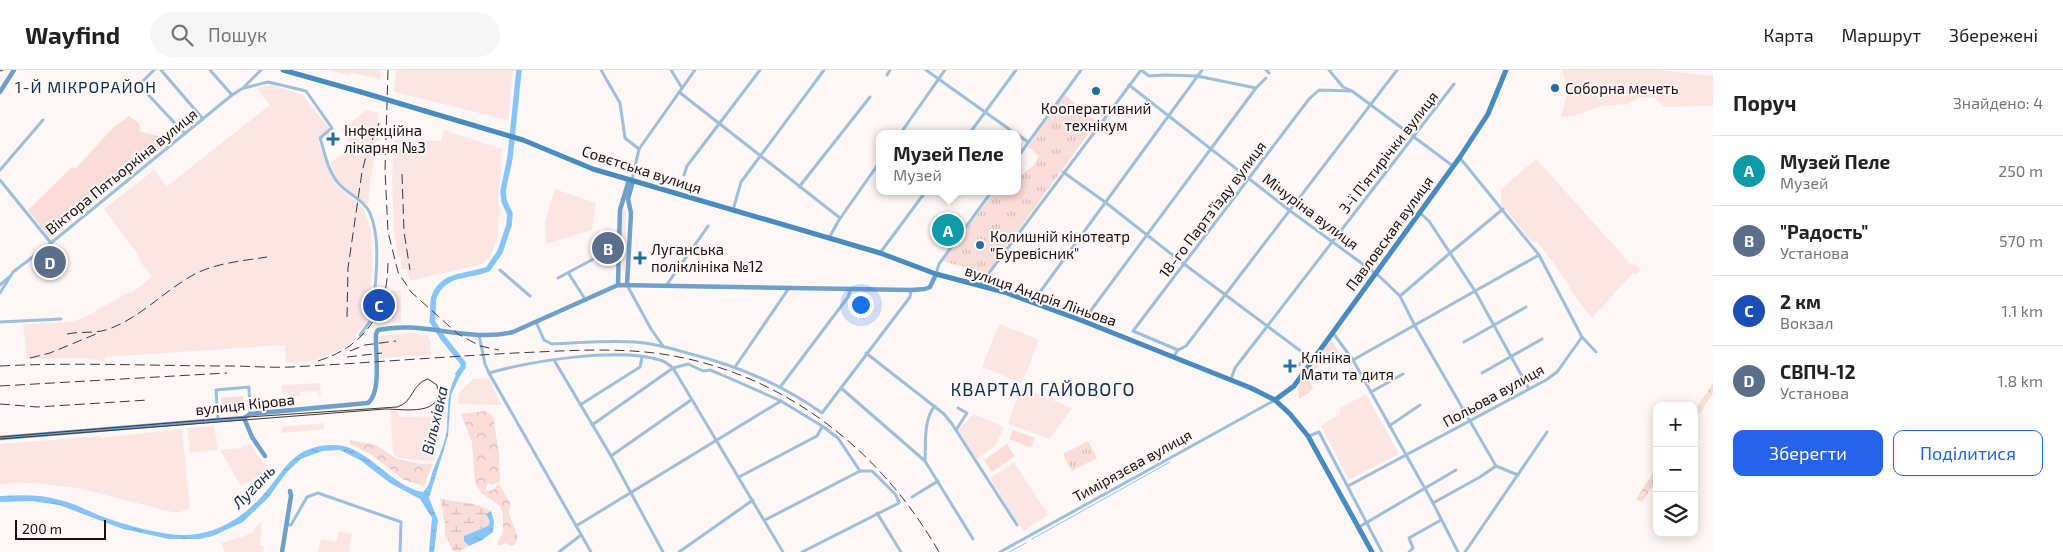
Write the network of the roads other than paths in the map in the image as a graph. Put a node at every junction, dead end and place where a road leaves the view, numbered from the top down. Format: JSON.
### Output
{"nodes":[{"id":1,"x":14,"y":70,"type":"edge"},
{"id":2,"x":154,"y":70,"type":"edge"},
{"id":3,"x":161,"y":70,"type":"edge"},
{"id":4,"x":210,"y":70,"type":"edge"},
{"id":5,"x":261,"y":70,"type":"edge"},
{"id":6,"x":283,"y":70,"type":"edge"},
{"id":7,"x":601,"y":70,"type":"edge"},
{"id":8,"x":671,"y":70,"type":"edge"},
{"id":9,"x":695,"y":70,"type":"edge"},
{"id":10,"x":760,"y":70,"type":"edge"},
{"id":11,"x":824,"y":70,"type":"edge"},
{"id":12,"x":890,"y":70,"type":"edge"},
{"id":13,"x":926,"y":70,"type":"edge"},
{"id":14,"x":945,"y":70,"type":"edge"},
{"id":15,"x":1016,"y":70,"type":"edge"},
{"id":16,"x":1080,"y":70,"type":"edge"},
{"id":17,"x":1141,"y":70,"type":"edge"},
{"id":18,"x":1202,"y":70,"type":"edge"},
{"id":19,"x":1329,"y":70,"type":"edge"},
{"id":20,"x":1396,"y":70,"type":"edge"},
{"id":21,"x":1506,"y":70,"type":"edge"},
{"id":22,"x":887,"y":75,"type":"dead end"},
{"id":23,"x":1197,"y":76,"type":"junction"},
{"id":24,"x":939,"y":78,"type":"junction"},
{"id":25,"x":1266,"y":78,"type":"dead end"},
{"id":26,"x":1454,"y":84,"type":"dead end"},
{"id":27,"x":1129,"y":85,"type":"junction"},
{"id":28,"x":243,"y":88,"type":"junction"},
{"id":29,"x":682,"y":88,"type":"junction"},
{"id":30,"x":1256,"y":88,"type":"junction"},
{"id":31,"x":1352,"y":91,"type":"junction"},
{"id":32,"x":0,"y":92,"type":"edge"},
{"id":33,"x":679,"y":92,"type":"junction"},
{"id":34,"x":232,"y":95,"type":"junction"},
{"id":35,"x":870,"y":97,"type":"dead end"},
{"id":36,"x":1372,"y":105,"type":"junction"},
{"id":37,"x":985,"y":112,"type":"junction"},
{"id":38,"x":1169,"y":115,"type":"junction"},
{"id":39,"x":203,"y":119,"type":"junction"},
{"id":40,"x":43,"y":120,"type":"dead end"},
{"id":41,"x":720,"y":124,"type":"junction"},
{"id":42,"x":903,"y":130,"type":"edge"},
{"id":43,"x":972,"y":130,"type":"edge"},
{"id":44,"x":1010,"y":130,"type":"edge"},
{"id":45,"x":184,"y":134,"type":"junction"},
{"id":46,"x":1021,"y":137,"type":"edge"},
{"id":47,"x":1414,"y":137,"type":"junction"},
{"id":48,"x":1028,"y":142,"type":"junction"},
{"id":49,"x":639,"y":149,"type":"junction"},
{"id":50,"x":1211,"y":149,"type":"junction"},
{"id":51,"x":1021,"y":152,"type":"edge"},
{"id":52,"x":760,"y":156,"type":"junction"},
{"id":53,"x":1460,"y":157,"type":"junction"},
{"id":54,"x":1453,"y":166,"type":"junction"},
{"id":55,"x":876,"y":167,"type":"edge"},
{"id":56,"x":0,"y":170,"type":"edge"},
{"id":57,"x":1063,"y":172,"type":"junction"},
{"id":58,"x":684,"y":175,"type":"dead end"},
{"id":59,"x":1248,"y":178,"type":"junction"},
{"id":60,"x":0,"y":180,"type":"edge"},
{"id":61,"x":631,"y":180,"type":"junction"},
{"id":62,"x":799,"y":187,"type":"junction"},
{"id":63,"x":923,"y":195,"type":"edge"},
{"id":64,"x":989,"y":195,"type":"edge"},
{"id":65,"x":1105,"y":202,"type":"junction"},
{"id":66,"x":1503,"y":209,"type":"junction"},
{"id":67,"x":733,"y":210,"type":"junction"},
{"id":68,"x":1289,"y":210,"type":"junction"},
{"id":69,"x":1419,"y":212,"type":"junction"},
{"id":70,"x":840,"y":218,"type":"junction"},
{"id":71,"x":708,"y":226,"type":"dead end"},
{"id":72,"x":1147,"y":234,"type":"junction"},
{"id":73,"x":828,"y":238,"type":"junction"},
{"id":74,"x":51,"y":242,"type":"junction"},
{"id":75,"x":1332,"y":242,"type":"junction"},
{"id":76,"x":1450,"y":253,"type":"junction"},
{"id":77,"x":880,"y":254,"type":"junction"},
{"id":78,"x":1539,"y":255,"type":"junction"},
{"id":79,"x":599,"y":256,"type":"dead end"},
{"id":80,"x":1184,"y":264,"type":"junction"},
{"id":81,"x":500,"y":270,"type":"dead end"},
{"id":82,"x":13,"y":272,"type":"junction"},
{"id":83,"x":1375,"y":273,"type":"junction"},
{"id":84,"x":568,"y":274,"type":"junction"},
{"id":85,"x":936,"y":274,"type":"junction"},
{"id":86,"x":558,"y":278,"type":"dead end"},
{"id":87,"x":0,"y":285,"type":"edge"},
{"id":88,"x":627,"y":285,"type":"junction"},
{"id":89,"x":618,"y":286,"type":"junction"},
{"id":90,"x":980,"y":286,"type":"junction"},
{"id":91,"x":665,"y":287,"type":"junction"},
{"id":92,"x":789,"y":288,"type":"junction"},
{"id":93,"x":852,"y":289,"type":"junction"},
{"id":94,"x":911,"y":290,"type":"junction"},
{"id":95,"x":1475,"y":291,"type":"junction"},
{"id":96,"x":1040,"y":292,"type":"dead end"},
{"id":97,"x":0,"y":293,"type":"edge"},
{"id":98,"x":1226,"y":294,"type":"junction"},
{"id":99,"x":530,"y":296,"type":"dead end"},
{"id":100,"x":1400,"y":296,"type":"junction"},
{"id":101,"x":585,"y":299,"type":"junction"},
{"id":102,"x":1526,"y":307,"type":"dead end"},
{"id":103,"x":61,"y":319,"type":"dead end"},
{"id":104,"x":1083,"y":320,"type":"junction"},
{"id":105,"x":0,"y":322,"type":"edge"},
{"id":106,"x":536,"y":322,"type":"junction"},
{"id":107,"x":1268,"y":326,"type":"junction"},
{"id":108,"x":1414,"y":326,"type":"junction"},
{"id":109,"x":1495,"y":326,"type":"junction"},
{"id":110,"x":1333,"y":333,"type":"junction"},
{"id":111,"x":360,"y":334,"type":"dead end"},
{"id":112,"x":479,"y":335,"type":"junction"},
{"id":113,"x":1582,"y":337,"type":"junction"},
{"id":114,"x":1542,"y":339,"type":"dead end"},
{"id":115,"x":1464,"y":342,"type":"dead end"},
{"id":116,"x":663,"y":346,"type":"junction"},
{"id":117,"x":1178,"y":350,"type":"junction"},
{"id":118,"x":1596,"y":352,"type":"dead end"},
{"id":119,"x":866,"y":353,"type":"junction"},
{"id":120,"x":1512,"y":355,"type":"junction"},
{"id":121,"x":1174,"y":356,"type":"junction"},
{"id":122,"x":642,"y":357,"type":"junction"},
{"id":123,"x":554,"y":360,"type":"junction"},
{"id":124,"x":1353,"y":360,"type":"junction"},
{"id":125,"x":1299,"y":364,"type":"dead end"},
{"id":126,"x":673,"y":368,"type":"junction"},
{"id":127,"x":735,"y":368,"type":"junction"},
{"id":128,"x":489,"y":372,"type":"junction"},
{"id":129,"x":1482,"y":373,"type":"dead end"},
{"id":130,"x":1403,"y":374,"type":"dead end"},
{"id":131,"x":1231,"y":378,"type":"junction"},
{"id":132,"x":781,"y":386,"type":"junction"},
{"id":133,"x":841,"y":388,"type":"junction"},
{"id":134,"x":1529,"y":389,"type":"junction"},
{"id":135,"x":1371,"y":392,"type":"junction"},
{"id":136,"x":690,"y":400,"type":"junction"},
{"id":137,"x":1275,"y":400,"type":"junction"},
{"id":138,"x":781,"y":401,"type":"junction"},
{"id":139,"x":580,"y":405,"type":"junction"},
{"id":140,"x":1420,"y":405,"type":"dead end"},
{"id":141,"x":935,"y":406,"type":"junction"},
{"id":142,"x":958,"y":408,"type":"dead end"},
{"id":143,"x":250,"y":414,"type":"junction"},
{"id":144,"x":244,"y":418,"type":"junction"},
{"id":145,"x":218,"y":420,"type":"junction"},
{"id":146,"x":1470,"y":421,"type":"junction"},
{"id":147,"x":592,"y":425,"type":"junction"},
{"id":148,"x":822,"y":426,"type":"junction"},
{"id":149,"x":1389,"y":426,"type":"junction"},
{"id":150,"x":956,"y":430,"type":"junction"},
{"id":151,"x":1546,"y":432,"type":"dead end"},
{"id":152,"x":1308,"y":436,"type":"junction"},
{"id":153,"x":0,"y":438,"type":"edge"},
{"id":154,"x":716,"y":439,"type":"junction"},
{"id":155,"x":1407,"y":455,"type":"junction"},
{"id":156,"x":265,"y":456,"type":"dead end"},
{"id":157,"x":611,"y":456,"type":"junction"},
{"id":158,"x":925,"y":461,"type":"junction"},
{"id":159,"x":1496,"y":466,"type":"junction"},
{"id":160,"x":1456,"y":470,"type":"dead end"},
{"id":161,"x":860,"y":471,"type":"junction"},
{"id":162,"x":1518,"y":475,"type":"junction"},
{"id":163,"x":739,"y":478,"type":"junction"},
{"id":164,"x":938,"y":481,"type":"junction"},
{"id":165,"x":1348,"y":486,"type":"junction"},
{"id":166,"x":1424,"y":487,"type":"junction"},
{"id":167,"x":290,"y":491,"type":"dead end"},
{"id":168,"x":630,"y":492,"type":"junction"},
{"id":169,"x":912,"y":498,"type":"dead end"},
{"id":170,"x":753,"y":500,"type":"junction"},
{"id":171,"x":1433,"y":503,"type":"junction"},
{"id":172,"x":876,"y":513,"type":"junction"},
{"id":173,"x":765,"y":520,"type":"junction"},
{"id":174,"x":1441,"y":520,"type":"junction"},
{"id":175,"x":1367,"y":522,"type":"junction"},
{"id":176,"x":1017,"y":525,"type":"dead end"},
{"id":177,"x":286,"y":526,"type":"junction"},
{"id":178,"x":576,"y":526,"type":"junction"},
{"id":179,"x":1358,"y":528,"type":"junction"},
{"id":180,"x":581,"y":535,"type":"junction"},
{"id":181,"x":973,"y":539,"type":"dead end"},
{"id":182,"x":282,"y":552,"type":"edge"},
{"id":183,"x":400,"y":552,"type":"edge"},
{"id":184,"x":559,"y":552,"type":"edge"},
{"id":185,"x":591,"y":552,"type":"edge"},
{"id":186,"x":663,"y":552,"type":"edge"},
{"id":187,"x":679,"y":552,"type":"edge"},
{"id":188,"x":783,"y":552,"type":"edge"},
{"id":189,"x":802,"y":552,"type":"edge"},
{"id":190,"x":900,"y":552,"type":"edge"},
{"id":191,"x":1000,"y":552,"type":"edge"},
{"id":192,"x":1372,"y":552,"type":"edge"},
{"id":193,"x":1382,"y":552,"type":"edge"},
{"id":194,"x":1409,"y":552,"type":"edge"},
{"id":195,"x":1458,"y":552,"type":"edge"},
{"id":196,"x":1465,"y":552,"type":"edge"}],
"edges":[{"from":1,"to":32,"type":"street"},
{"from":2,"to":45,"type":"street"},
{"from":3,"to":39,"type":"street"},
{"from":4,"to":34,"type":"street"},
{"from":5,"to":28,"type":"street","name":"Віктора Пятьоркіна вулиця"},
{"from":6,"to":61,"type":"main road","name":"Совєтська вулиця","bridge":true},
{"from":7,"to":49,"type":"street"},
{"from":8,"to":29,"type":"street"},
{"from":9,"to":29,"type":"street"},
{"from":10,"to":41,"type":"street"},
{"from":11,"to":52,"type":"street"},
{"from":12,"to":22,"type":"street"},
{"from":13,"to":24,"type":"street"},
{"from":14,"to":24,"type":"street"},
{"from":15,"to":37,"type":"street"},
{"from":16,"to":48,"type":"street"},
{"from":17,"to":23,"type":"street"},
{"from":17,"to":27,"type":"street"},
{"from":18,"to":23,"type":"street"},
{"from":19,"to":31,"type":"street"},
{"from":20,"to":36,"type":"street"},
{"from":21,"to":53,"type":"main road","name":"Павловская вулиця"},
{"from":23,"to":30,"type":"street"},
{"from":23,"to":38,"type":"street"},
{"from":24,"to":37,"type":"street"},
{"from":24,"to":42,"type":"street"},
{"from":25,"to":30,"type":"street"},
{"from":26,"to":47,"type":"street","name":"3-ї П’ятирічки вулиця"},
{"from":27,"to":38,"type":"street","name":"Мічуріна вулиця"},
{"from":27,"to":57,"type":"street"},
{"from":28,"to":34,"type":"street","name":"Віктора Пятьоркіна вулиця"},
{"from":28,"to":111,"type":"street"},
{"from":29,"to":33,"type":"street"},
{"from":30,"to":50,"type":"street"},
{"from":31,"to":36,"type":"street"},
{"from":31,"to":59,"type":"street","name":"18-го Партз’їзду вулиця"},
{"from":33,"to":41,"type":"street"},
{"from":33,"to":49,"type":"street"},
{"from":34,"to":39,"type":"street","name":"Віктора Пятьоркіна вулиця"},
{"from":35,"to":62,"type":"street"},
{"from":36,"to":47,"type":"street"},
{"from":36,"to":68,"type":"street"},
{"from":37,"to":43,"type":"street"},
{"from":37,"to":44,"type":"street"},
{"from":38,"to":50,"type":"street","name":"Мічуріна вулиця"},
{"from":38,"to":65,"type":"street"},
{"from":39,"to":45,"type":"street","name":"Віктора Пятьоркіна вулиця"},
{"from":40,"to":56,"type":"street"},
{"from":41,"to":52,"type":"street"},
{"from":41,"to":58,"type":"street"},
{"from":45,"to":74,"type":"street","name":"Віктора Пятьоркіна вулиця"},
{"from":46,"to":48,"type":"street"},
{"from":47,"to":54,"type":"street"},
{"from":47,"to":75,"type":"street","name":"3-ї П’ятирічки вулиця"},
{"from":48,"to":51,"type":"street"},
{"from":49,"to":61,"type":"street"},
{"from":50,"to":59,"type":"street","name":"Мічуріна вулиця"},
{"from":50,"to":72,"type":"street"},
{"from":52,"to":62,"type":"street"},
{"from":52,"to":67,"type":"street"},
{"from":53,"to":54,"type":"main road","name":"Павловская вулиця"},
{"from":53,"to":66,"type":"street"},
{"from":54,"to":69,"type":"main road","name":"Павловская вулиця"},
{"from":55,"to":70,"type":"street"},
{"from":57,"to":65,"type":"street"},
{"from":57,"to":90,"type":"street"},
{"from":59,"to":68,"type":"street","name":"Мічуріна вулиця"},
{"from":59,"to":80,"type":"street","name":"18-го Партз’їзду вулиця"},
{"from":60,"to":74,"type":"street"},
{"from":61,"to":67,"type":"main road","name":"Совєтська вулиця"},
{"from":61,"to":88,"type":"street"},
{"from":61,"to":89,"type":"street"},
{"from":62,"to":70,"type":"street"},
{"from":63,"to":77,"type":"street"},
{"from":64,"to":85,"type":"street"},
{"from":65,"to":72,"type":"street"},
{"from":65,"to":96,"type":"street"},
{"from":66,"to":76,"type":"street"},
{"from":66,"to":78,"type":"street"},
{"from":67,"to":73,"type":"main road","name":"Совєтська вулиця"},
{"from":68,"to":75,"type":"street","name":"Мічуріна вулиця"},
{"from":68,"to":98,"type":"street"},
{"from":69,"to":76,"type":"street"},
{"from":69,"to":83,"type":"main road","name":"Павловская вулиця"},
{"from":70,"to":73,"type":"street"},
{"from":71,"to":91,"type":"street"},
{"from":72,"to":80,"type":"street"},
{"from":72,"to":104,"type":"street"},
{"from":73,"to":77,"type":"main road","name":"Совєтська вулиця"},
{"from":74,"to":82,"type":"street","name":"Віктора Пятьоркіна вулиця"},
{"from":75,"to":83,"type":"street","name":"Мічуріна вулиця"},
{"from":75,"to":107,"type":"street","name":"3-ї П’ятирічки вулиця"},
{"from":76,"to":95,"type":"street"},
{"from":76,"to":100,"type":"street"},
{"from":77,"to":85,"type":"main road","name":"Совєтська вулиця"},
{"from":78,"to":95,"type":"street"},
{"from":78,"to":113,"type":"street"},
{"from":79,"to":84,"type":"street"},
{"from":80,"to":98,"type":"street"},
{"from":80,"to":117,"type":"street","name":"18-го Партз’їзду вулиця"},
{"from":81,"to":99,"type":"street"},
{"from":82,"to":87,"type":"street"},
{"from":82,"to":97,"type":"street","name":"Віктора Пятьоркіна вулиця"},
{"from":83,"to":100,"type":"street","name":"Мічуріна вулиця"},
{"from":83,"to":110,"type":"main road","name":"Павловская вулиця"},
{"from":84,"to":86,"type":"street"},
{"from":84,"to":101,"type":"street"},
{"from":85,"to":90,"type":"main road","name":"вулиця Андрія Ліньова"},
{"from":85,"to":94,"type":"street"},
{"from":88,"to":89,"type":"street"},
{"from":88,"to":91,"type":"street"},
{"from":88,"to":116,"type":"street"},
{"from":89,"to":101,"type":"street"},
{"from":90,"to":104,"type":"main road","name":"вулиця Андрія Ліньова"},
{"from":91,"to":92,"type":"street"},
{"from":92,"to":93,"type":"street"},
{"from":92,"to":127,"type":"street"},
{"from":93,"to":94,"type":"street"},
{"from":93,"to":132,"type":"street"},
{"from":94,"to":119,"type":"street"},
{"from":95,"to":108,"type":"street"},
{"from":95,"to":109,"type":"street"},
{"from":98,"to":107,"type":"street"},
{"from":98,"to":117,"type":"street"},
{"from":100,"to":108,"type":"street","name":"Мічуріна вулиця"},
{"from":101,"to":106,"type":"street"},
{"from":102,"to":109,"type":"street"},
{"from":103,"to":105,"type":"street"},
{"from":104,"to":121,"type":"main road","name":"вулиця Андрія Ліньова"},
{"from":106,"to":112,"type":"street"},
{"from":106,"to":116,"type":"street"},
{"from":107,"to":125,"type":"street"},
{"from":107,"to":131,"type":"street","name":"3-ї П’ятирічки вулиця"},
{"from":108,"to":124,"type":"street"},
{"from":108,"to":146,"type":"street","name":"Мічуріна вулиця"},
{"from":109,"to":115,"type":"street"},
{"from":109,"to":120,"type":"street"},
{"from":110,"to":124,"type":"street"},
{"from":110,"to":137,"type":"main road","name":"Павловская вулиця"},
{"from":112,"to":128,"type":"street"},
{"from":112,"to":143,"type":"street","name":"вулиця Кірова"},
{"from":113,"to":118,"type":"street"},
{"from":113,"to":134,"type":"street","name":"Польова вулиця"},
{"from":114,"to":120,"type":"street"},
{"from":116,"to":127,"type":"street"},
{"from":117,"to":121,"type":"street"},
{"from":119,"to":133,"type":"street"},
{"from":119,"to":141,"type":"street"},
{"from":120,"to":129,"type":"street"},
{"from":120,"to":134,"type":"street"},
{"from":121,"to":131,"type":"main road","name":"вулиця Андрія Ліньова"},
{"from":122,"to":123,"type":"street"},
{"from":122,"to":126,"type":"street"},
{"from":122,"to":139,"type":"street"},
{"from":123,"to":128,"type":"street"},
{"from":123,"to":139,"type":"street"},
{"from":124,"to":135,"type":"street"},
{"from":126,"to":136,"type":"street"},
{"from":126,"to":138,"type":"street"},
{"from":126,"to":147,"type":"street"},
{"from":127,"to":132,"type":"street"},
{"from":128,"to":178,"type":"street"},
{"from":130,"to":135,"type":"street"},
{"from":131,"to":137,"type":"main road","name":"вулиця Андрія Ліньова"},
{"from":132,"to":133,"type":"street"},
{"from":133,"to":158,"type":"street"},
{"from":134,"to":146,"type":"street","name":"Польова вулиця"},
{"from":135,"to":149,"type":"street"},
{"from":136,"to":154,"type":"street"},
{"from":136,"to":157,"type":"street"},
{"from":137,"to":152,"type":"main road","name":"вулиця Андрія Ліньова"},
{"from":137,"to":191,"type":"street","name":"Тимірязєва вулиця"},
{"from":138,"to":148,"type":"street"},
{"from":138,"to":154,"type":"street"},
{"from":139,"to":147,"type":"street"},
{"from":140,"to":149,"type":"street"},
{"from":141,"to":150,"type":"street"},
{"from":141,"to":158,"type":"street"},
{"from":142,"to":150,"type":"street"},
{"from":143,"to":144,"type":"street","name":"вулиця Кірова"},
{"from":143,"to":145,"type":"street"},
{"from":144,"to":145,"type":"street","name":"вулиця Кірова"},
{"from":144,"to":156,"type":"street"},
{"from":145,"to":153,"type":"street","name":"вулиця Кірова"},
{"from":146,"to":155,"type":"street","name":"Польова вулиця"},
{"from":146,"to":159,"type":"street","name":"Мічуріна вулиця"},
{"from":147,"to":157,"type":"street"},
{"from":148,"to":161,"type":"street"},
{"from":148,"to":163,"type":"street"},
{"from":149,"to":155,"type":"street"},
{"from":150,"to":176,"type":"street"},
{"from":151,"to":162,"type":"street"},
{"from":152,"to":165,"type":"street"},
{"from":152,"to":179,"type":"main road","name":"вулиця Андрія Ліньова"},
{"from":154,"to":163,"type":"street"},
{"from":154,"to":168,"type":"street"},
{"from":155,"to":165,"type":"street","name":"Польова вулиця"},
{"from":155,"to":166,"type":"street"},
{"from":157,"to":168,"type":"street"},
{"from":158,"to":164,"type":"street"},
{"from":159,"to":162,"type":"street"},
{"from":159,"to":171,"type":"street"},
{"from":160,"to":166,"type":"street"},
{"from":161,"to":172,"type":"street"},
{"from":161,"to":173,"type":"street"},
{"from":162,"to":196,"type":"street"},
{"from":163,"to":170,"type":"street"},
{"from":164,"to":169,"type":"street"},
{"from":164,"to":181,"type":"street"},
{"from":165,"to":175,"type":"street"},
{"from":166,"to":171,"type":"street"},
{"from":166,"to":175,"type":"street"},
{"from":167,"to":177,"type":"street"},
{"from":168,"to":178,"type":"street"},
{"from":168,"to":186,"type":"street"},
{"from":170,"to":173,"type":"street"},
{"from":170,"to":187,"type":"street"},
{"from":171,"to":174,"type":"street"},
{"from":172,"to":189,"type":"street"},
{"from":172,"to":190,"type":"street"},
{"from":173,"to":188,"type":"street"},
{"from":174,"to":194,"type":"street"},
{"from":174,"to":195,"type":"street"},
{"from":175,"to":179,"type":"street"},
{"from":175,"to":193,"type":"street"},
{"from":177,"to":182,"type":"street"},
{"from":177,"to":183,"type":"street"},
{"from":178,"to":180,"type":"street"},
{"from":179,"to":192,"type":"main road","name":"вулиця Андрія Ліньова"},
{"from":180,"to":184,"type":"street"},
{"from":180,"to":185,"type":"street"}]}
